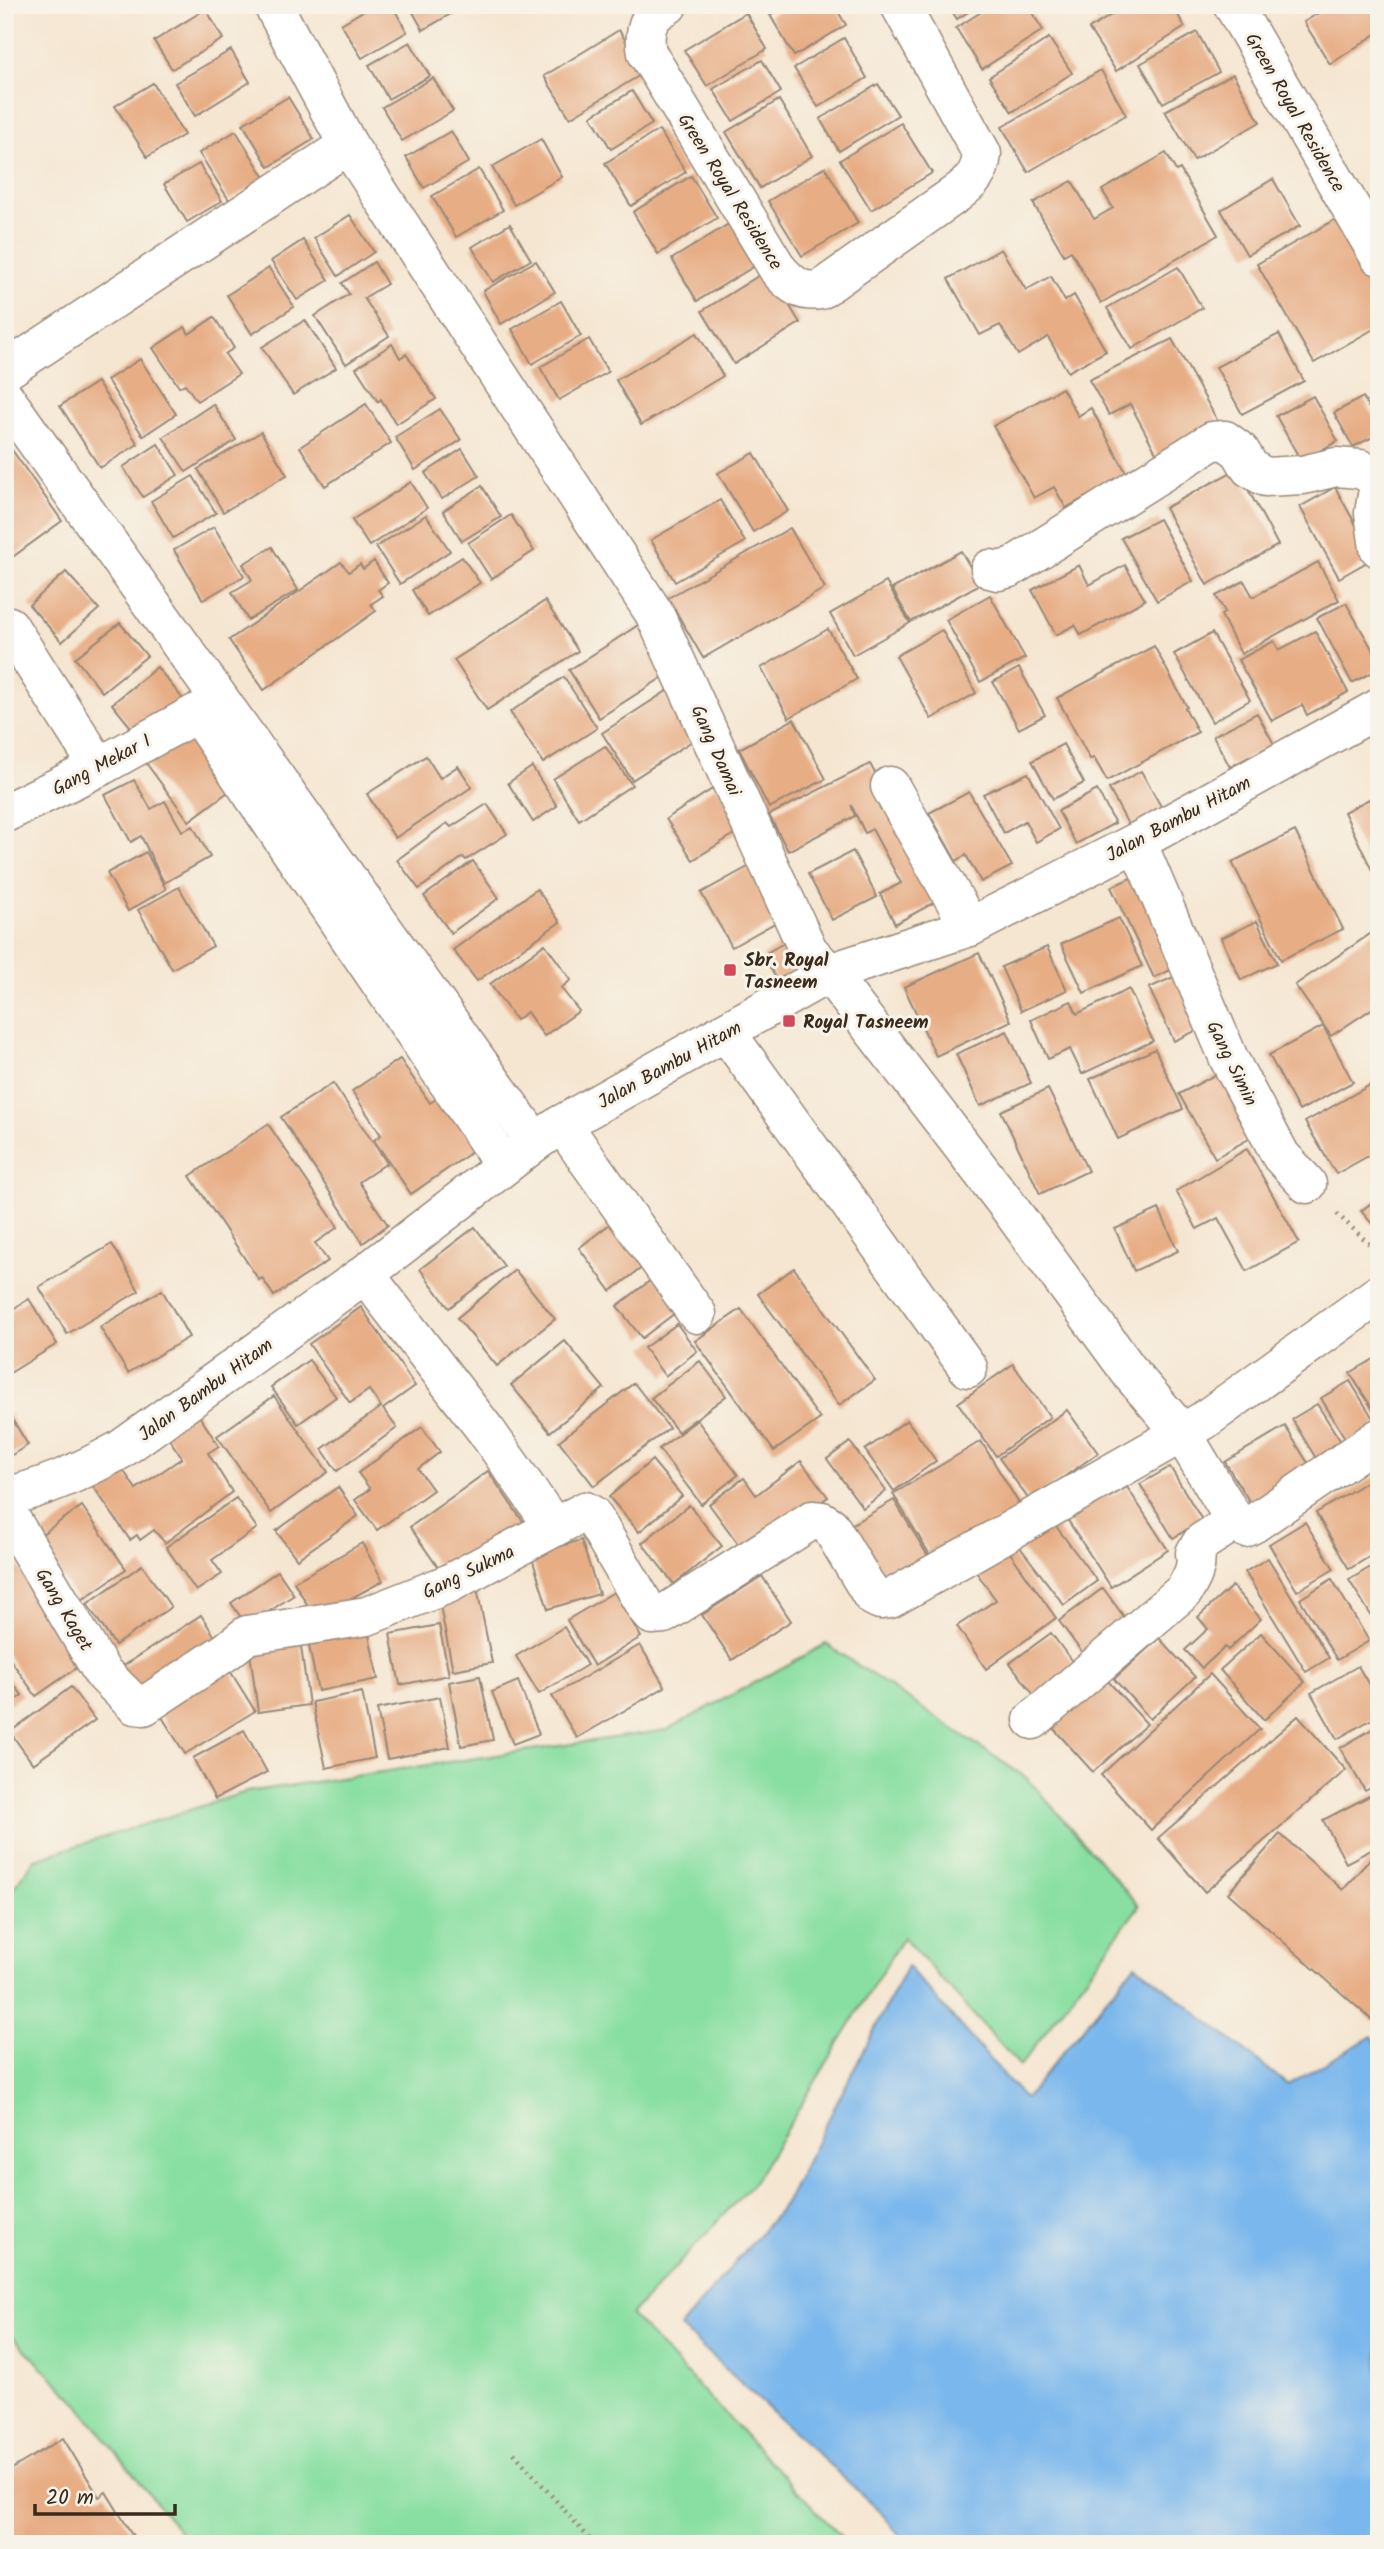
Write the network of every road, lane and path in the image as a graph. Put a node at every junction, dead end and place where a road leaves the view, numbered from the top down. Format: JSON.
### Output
{"nodes":[{"id":1,"x":273,"y":5,"type":"edge"},
{"id":2,"x":900,"y":5,"type":"edge"},
{"id":3,"x":1233,"y":5,"type":"edge"},
{"id":4,"x":650,"y":11,"type":"edge"},
{"id":5,"x":348,"y":145,"type":"junction"},
{"id":6,"x":1379,"y":256,"type":"edge"},
{"id":7,"x":5,"y":370,"type":"edge"},
{"id":8,"x":5,"y":398,"type":"edge"},
{"id":9,"x":1379,"y":478,"type":"edge"},
{"id":10,"x":1379,"y":484,"type":"edge"},
{"id":11,"x":1379,"y":548,"type":"edge"},
{"id":12,"x":990,"y":569,"type":"dead end"},
{"id":13,"x":5,"y":625,"type":"edge"},
{"id":14,"x":1379,"y":708,"type":"edge"},
{"id":15,"x":99,"y":767,"type":"junction"},
{"id":16,"x":890,"y":786,"type":"dead end"},
{"id":17,"x":5,"y":813,"type":"edge"},
{"id":18,"x":1137,"y":842,"type":"junction"},
{"id":19,"x":970,"y":927,"type":"junction"},
{"id":20,"x":830,"y":973,"type":"junction"},
{"id":21,"x":726,"y":1032,"type":"junction"},
{"id":22,"x":549,"y":1133,"type":"junction"},
{"id":23,"x":505,"y":1165,"type":"junction"},
{"id":24,"x":1307,"y":1184,"type":"joint"},
{"id":25,"x":1379,"y":1252,"type":"edge"},
{"id":26,"x":365,"y":1273,"type":"junction"},
{"id":27,"x":1379,"y":1294,"type":"edge"},
{"id":28,"x":697,"y":1314,"type":"dead end"},
{"id":29,"x":968,"y":1368,"type":"dead end"},
{"id":30,"x":1182,"y":1433,"type":"junction"},
{"id":31,"x":1379,"y":1438,"type":"edge"},
{"id":32,"x":5,"y":1497,"type":"edge"},
{"id":33,"x":5,"y":1509,"type":"edge"},
{"id":34,"x":1235,"y":1521,"type":"junction"},
{"id":35,"x":554,"y":1527,"type":"junction"},
{"id":36,"x":102,"y":1672,"type":"joint"},
{"id":37,"x":1033,"y":1720,"type":"dead end"},
{"id":38,"x":514,"y":2453,"type":"dead end"},
{"id":39,"x":594,"y":2544,"type":"edge"}],
"edges":[{"from":1,"to":5,"type":"street","name":"Gang Damai"},
{"from":2,"to":4,"type":"street","name":"Green Royal Residence"},
{"from":3,"to":6,"type":"street","name":"Green Royal Residence"},
{"from":5,"to":7,"type":"street"},
{"from":5,"to":20,"type":"street","name":"Gang Damai"},
{"from":8,"to":22,"type":"street"},
{"from":9,"to":12,"type":"street"},
{"from":10,"to":11,"type":"street"},
{"from":13,"to":15,"type":"street"},
{"from":14,"to":18,"type":"street","name":"Jalan Bambu Hitam"},
{"from":15,"to":17,"type":"street","name":"Gang Mekar I"},
{"from":15,"to":23,"type":"street","name":"Gang Mekar I"},
{"from":16,"to":19,"type":"street"},
{"from":18,"to":19,"type":"street","name":"Jalan Bambu Hitam"},
{"from":18,"to":24,"type":"street","name":"Gang Simin"},
{"from":19,"to":20,"type":"street","name":"Jalan Bambu Hitam"},
{"from":20,"to":21,"type":"street","name":"Jalan Bambu Hitam"},
{"from":20,"to":30,"type":"street","name":"Gang Damai"},
{"from":21,"to":22,"type":"street","name":"Jalan Bambu Hitam"},
{"from":21,"to":29,"type":"street"},
{"from":22,"to":23,"type":"street","name":"Jalan Bambu Hitam"},
{"from":22,"to":28,"type":"street"},
{"from":23,"to":26,"type":"street","name":"Jalan Bambu Hitam"},
{"from":24,"to":25,"type":"path"},
{"from":26,"to":32,"type":"street","name":"Jalan Bambu Hitam"},
{"from":26,"to":35,"type":"street"},
{"from":27,"to":30,"type":"street"},
{"from":30,"to":34,"type":"street","name":"Gang Damai"},
{"from":30,"to":35,"type":"street"},
{"from":31,"to":34,"type":"street"},
{"from":33,"to":36,"type":"street","name":"Gang Kaget"},
{"from":34,"to":37,"type":"street"},
{"from":35,"to":36,"type":"street","name":"Gang Sukma"},
{"from":38,"to":39,"type":"path"}]}
